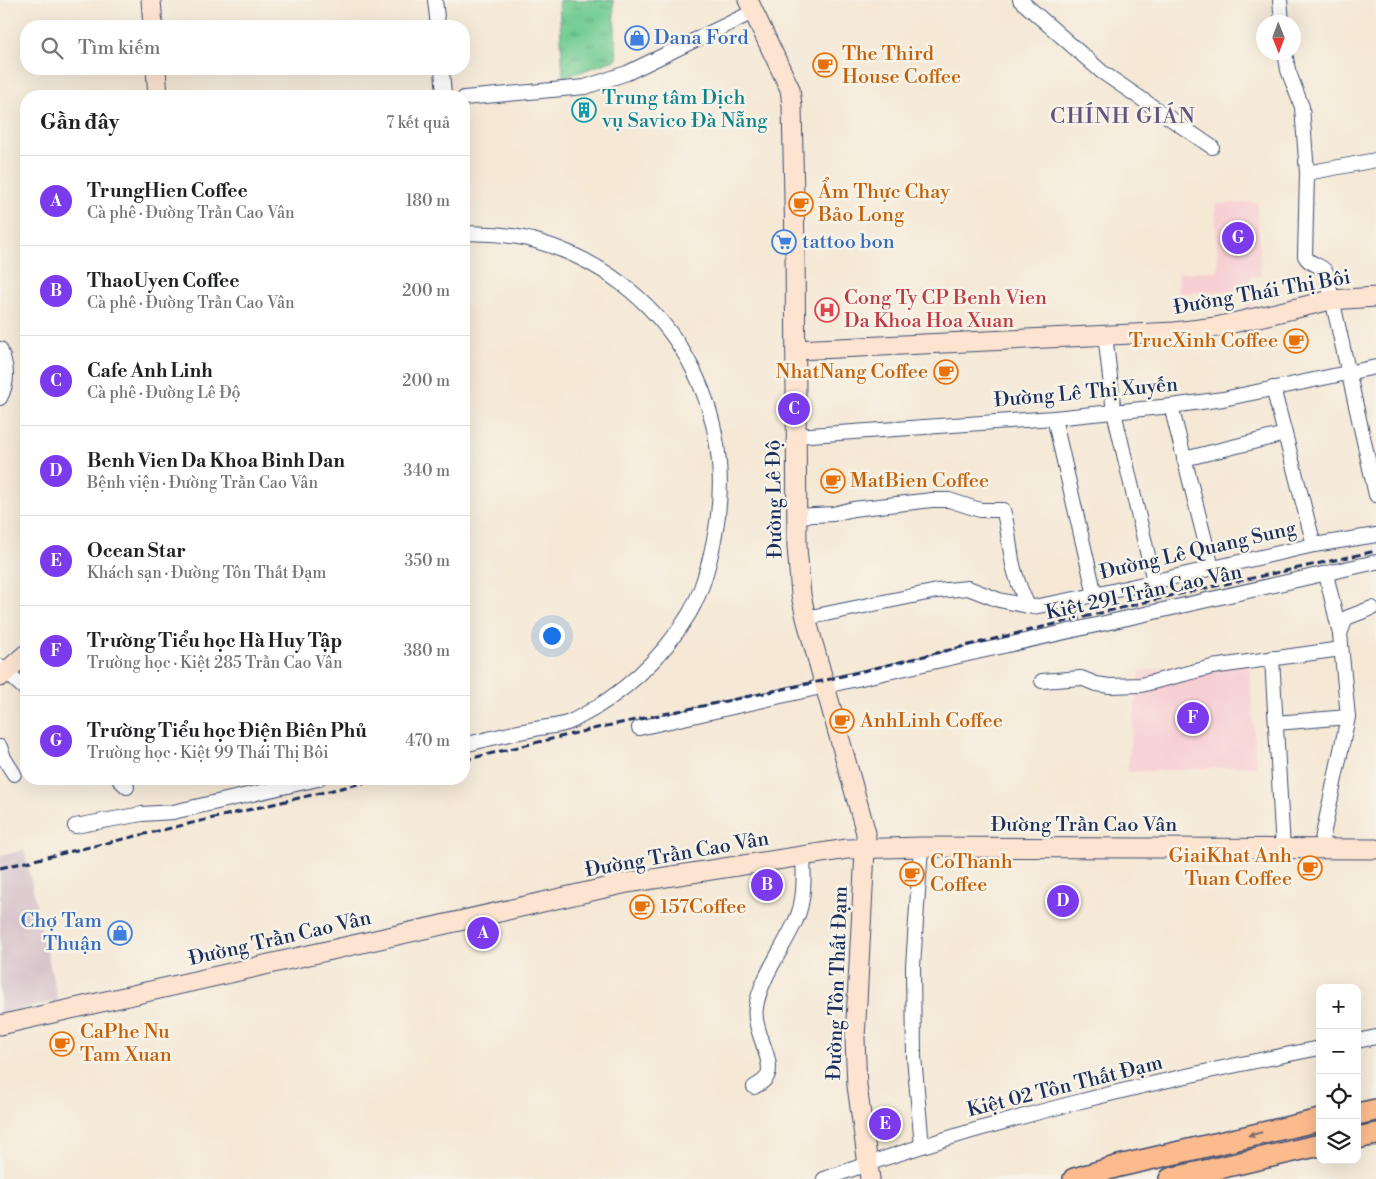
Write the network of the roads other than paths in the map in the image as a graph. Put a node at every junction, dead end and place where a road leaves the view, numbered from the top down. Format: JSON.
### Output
{"nodes":[{"id":1,"x":152,"y":0,"type":"edge"},
{"id":2,"x":435,"y":0,"type":"edge"},
{"id":3,"x":1020,"y":0,"type":"edge"},
{"id":4,"x":1280,"y":0,"type":"edge"},
{"id":5,"x":752,"y":6,"type":"edge"},
{"id":6,"x":1281,"y":15,"type":"edge"},
{"id":7,"x":153,"y":20,"type":"edge"},
{"id":8,"x":437,"y":20,"type":"edge"},
{"id":9,"x":1286,"y":60,"type":"edge"},
{"id":10,"x":156,"y":75,"type":"edge"},
{"id":11,"x":442,"y":75,"type":"edge"},
{"id":12,"x":158,"y":90,"type":"edge"},
{"id":13,"x":444,"y":90,"type":"edge"},
{"id":14,"x":470,"y":97,"type":"edge"},
{"id":15,"x":1212,"y":147,"type":"dead end"},
{"id":16,"x":1376,"y":160,"type":"edge"},
{"id":17,"x":1307,"y":173,"type":"junction"},
{"id":18,"x":470,"y":233,"type":"edge"},
{"id":19,"x":1376,"y":297,"type":"edge"},
{"id":20,"x":1332,"y":300,"type":"junction"},
{"id":21,"x":1105,"y":334,"type":"junction"},
{"id":22,"x":0,"y":349,"type":"edge"},
{"id":23,"x":796,"y":350,"type":"junction"},
{"id":24,"x":1376,"y":367,"type":"edge"},
{"id":25,"x":1348,"y":373,"type":"junction"},
{"id":26,"x":1273,"y":388,"type":"junction"},
{"id":27,"x":0,"y":398,"type":"edge"},
{"id":28,"x":1171,"y":406,"type":"junction"},
{"id":29,"x":1114,"y":412,"type":"junction"},
{"id":30,"x":1054,"y":418,"type":"junction"},
{"id":31,"x":1285,"y":434,"type":"junction"},
{"id":32,"x":796,"y":436,"type":"junction"},
{"id":33,"x":1184,"y":459,"type":"junction"},
{"id":34,"x":1376,"y":495,"type":"edge"},
{"id":35,"x":796,"y":516,"type":"junction"},
{"id":36,"x":1376,"y":535,"type":"edge"},
{"id":37,"x":1314,"y":545,"type":"junction"},
{"id":38,"x":1376,"y":562,"type":"edge"},
{"id":39,"x":1212,"y":568,"type":"junction"},
{"id":40,"x":1326,"y":574,"type":"junction"},
{"id":41,"x":1154,"y":581,"type":"junction"},
{"id":42,"x":1095,"y":595,"type":"junction"},
{"id":43,"x":1028,"y":606,"type":"junction"},
{"id":44,"x":1372,"y":608,"type":"dead end"},
{"id":45,"x":806,"y":618,"type":"junction"},
{"id":46,"x":1340,"y":634,"type":"junction"},
{"id":47,"x":1341,"y":649,"type":"junction"},
{"id":48,"x":1272,"y":658,"type":"junction"},
{"id":49,"x":20,"y":659,"type":"edge"},
{"id":50,"x":3,"y":672,"type":"edge"},
{"id":51,"x":1042,"y":681,"type":"dead end"},
{"id":52,"x":20,"y":685,"type":"edge"},
{"id":53,"x":824,"y":687,"type":"junction"},
{"id":54,"x":1348,"y":717,"type":"junction"},
{"id":55,"x":1276,"y":723,"type":"junction"},
{"id":56,"x":638,"y":728,"type":"dead end"},
{"id":57,"x":470,"y":744,"type":"edge"},
{"id":58,"x":0,"y":747,"type":"edge"},
{"id":59,"x":14,"y":774,"type":"dead end"},
{"id":60,"x":292,"y":785,"type":"edge"},
{"id":61,"x":75,"y":826,"type":"dead end"},
{"id":62,"x":921,"y":847,"type":"junction"},
{"id":63,"x":866,"y":848,"type":"junction"},
{"id":64,"x":1283,"y":849,"type":"junction"},
{"id":65,"x":1320,"y":849,"type":"junction"},
{"id":66,"x":1376,"y":849,"type":"edge"},
{"id":67,"x":803,"y":856,"type":"junction"},
{"id":68,"x":0,"y":1025,"type":"edge"},
{"id":69,"x":1376,"y":1037,"type":"edge"},
{"id":70,"x":1361,"y":1039,"type":"edge"},
{"id":71,"x":1316,"y":1049,"type":"edge"},
{"id":72,"x":754,"y":1087,"type":"dead end"},
{"id":73,"x":1376,"y":1110,"type":"edge"},
{"id":74,"x":1361,"y":1113,"type":"edge"},
{"id":75,"x":1316,"y":1121,"type":"edge"},
{"id":76,"x":1292,"y":1126,"type":"junction"},
{"id":77,"x":1376,"y":1134,"type":"edge"},
{"id":78,"x":1361,"y":1137,"type":"edge"},
{"id":79,"x":922,"y":1146,"type":"junction"},
{"id":80,"x":1316,"y":1146,"type":"edge"},
{"id":81,"x":1297,"y":1150,"type":"junction"},
{"id":82,"x":869,"y":1171,"type":"edge"},
{"id":83,"x":824,"y":1179,"type":"edge"},
{"id":84,"x":1074,"y":1179,"type":"edge"},
{"id":85,"x":1170,"y":1179,"type":"edge"}],
"edges":[{"from":1,"to":7,"type":"street"},
{"from":2,"to":8,"type":"street"},
{"from":3,"to":15,"type":"street"},
{"from":4,"to":6,"type":"street"},
{"from":5,"to":14,"type":"street"},
{"from":5,"to":23,"type":"street","name":"Đường Lê Độ"},
{"from":9,"to":17,"type":"street"},
{"from":10,"to":12,"type":"street"},
{"from":11,"to":13,"type":"street"},
{"from":16,"to":17,"type":"street"},
{"from":17,"to":20,"type":"street"},
{"from":18,"to":57,"type":"street"},
{"from":19,"to":20,"type":"street","name":"Đường Thái Thị Bôi"},
{"from":20,"to":21,"type":"street","name":"Đường Thái Thị Bôi"},
{"from":20,"to":25,"type":"street"},
{"from":21,"to":23,"type":"street","name":"Đường Thái Thị Bôi"},
{"from":21,"to":29,"type":"street"},
{"from":22,"to":27,"type":"street"},
{"from":23,"to":32,"type":"street","name":"Đường Lê Độ"},
{"from":24,"to":25,"type":"street","name":"Đường Lê Thị Xuyến"},
{"from":25,"to":26,"type":"street","name":"Đường Lê Thị Xuyến"},
{"from":25,"to":34,"type":"street"},
{"from":26,"to":28,"type":"street","name":"Đường Lê Thị Xuyến"},
{"from":26,"to":31,"type":"street"},
{"from":28,"to":29,"type":"street","name":"Đường Lê Thị Xuyến"},
{"from":28,"to":33,"type":"street"},
{"from":29,"to":30,"type":"street","name":"Đường Lê Thị Xuyến"},
{"from":29,"to":41,"type":"street"},
{"from":30,"to":32,"type":"street","name":"Đường Lê Thị Xuyến"},
{"from":30,"to":42,"type":"street"},
{"from":31,"to":33,"type":"street"},
{"from":31,"to":37,"type":"street"},
{"from":32,"to":35,"type":"street","name":"Đường Lê Độ"},
{"from":33,"to":39,"type":"street"},
{"from":35,"to":43,"type":"street"},
{"from":35,"to":45,"type":"street","name":"Đường Lê Độ"},
{"from":36,"to":37,"type":"street","name":"Đường Lê Quang Sung"},
{"from":37,"to":39,"type":"street","name":"Đường Lê Quang Sung"},
{"from":38,"to":40,"type":"street","name":"Kiệt 291 Trần Cao Vân"},
{"from":39,"to":41,"type":"street","name":"Đường Lê Quang Sung"},
{"from":40,"to":46,"type":"street"},
{"from":40,"to":53,"type":"street","name":"Kiệt 291 Trần Cao Vân"},
{"from":41,"to":42,"type":"street","name":"Đường Lê Quang Sung"},
{"from":42,"to":43,"type":"street","name":"Đường Lê Quang Sung"},
{"from":43,"to":45,"type":"street","name":"Đường Lê Quang Sung"},
{"from":44,"to":46,"type":"street"},
{"from":45,"to":53,"type":"street","name":"Đường Lê Độ"},
{"from":46,"to":47,"type":"street"},
{"from":47,"to":48,"type":"street"},
{"from":47,"to":54,"type":"street"},
{"from":48,"to":51,"type":"street"},
{"from":48,"to":55,"type":"street"},
{"from":49,"to":50,"type":"street"},
{"from":50,"to":52,"type":"street"},
{"from":53,"to":56,"type":"street","name":"Kiệt 291 Trần Cao Vân"},
{"from":53,"to":63,"type":"street","name":"Đường Lê Độ"},
{"from":54,"to":55,"type":"street"},
{"from":54,"to":65,"type":"street"},
{"from":55,"to":64,"type":"street"},
{"from":58,"to":59,"type":"street"},
{"from":60,"to":61,"type":"street"},
{"from":62,"to":63,"type":"street","name":"Đường Trần Cao Vân"},
{"from":62,"to":64,"type":"street","name":"Đường Trần Cao Vân"},
{"from":62,"to":79,"type":"street"},
{"from":63,"to":67,"type":"street","name":"Đường Trần Cao Vân"},
{"from":63,"to":82,"type":"street","name":"Đường Tôn Thất Đạm"},
{"from":64,"to":65,"type":"street","name":"Đường Trần Cao Vân"},
{"from":65,"to":66,"type":"street","name":"Đường Trần Cao Vân"},
{"from":67,"to":68,"type":"street","name":"Đường Trần Cao Vân"},
{"from":67,"to":72,"type":"street"},
{"from":69,"to":70,"type":"street"},
{"from":71,"to":79,"type":"street","name":"Kiệt 02 Tôn Thất Đạm"},
{"from":73,"to":74,"type":"main road"},
{"from":75,"to":76,"type":"main road"},
{"from":76,"to":81,"type":"main road"},
{"from":76,"to":84,"type":"main road","one_way":true},
{"from":77,"to":78,"type":"main road"},
{"from":79,"to":82,"type":"street","name":"Kiệt 02 Tôn Thất Đạm"},
{"from":80,"to":81,"type":"main road"},
{"from":81,"to":85,"type":"main road"},
{"from":82,"to":83,"type":"street","name":"Kiệt 02 Tôn Thất Đạm"}]}
